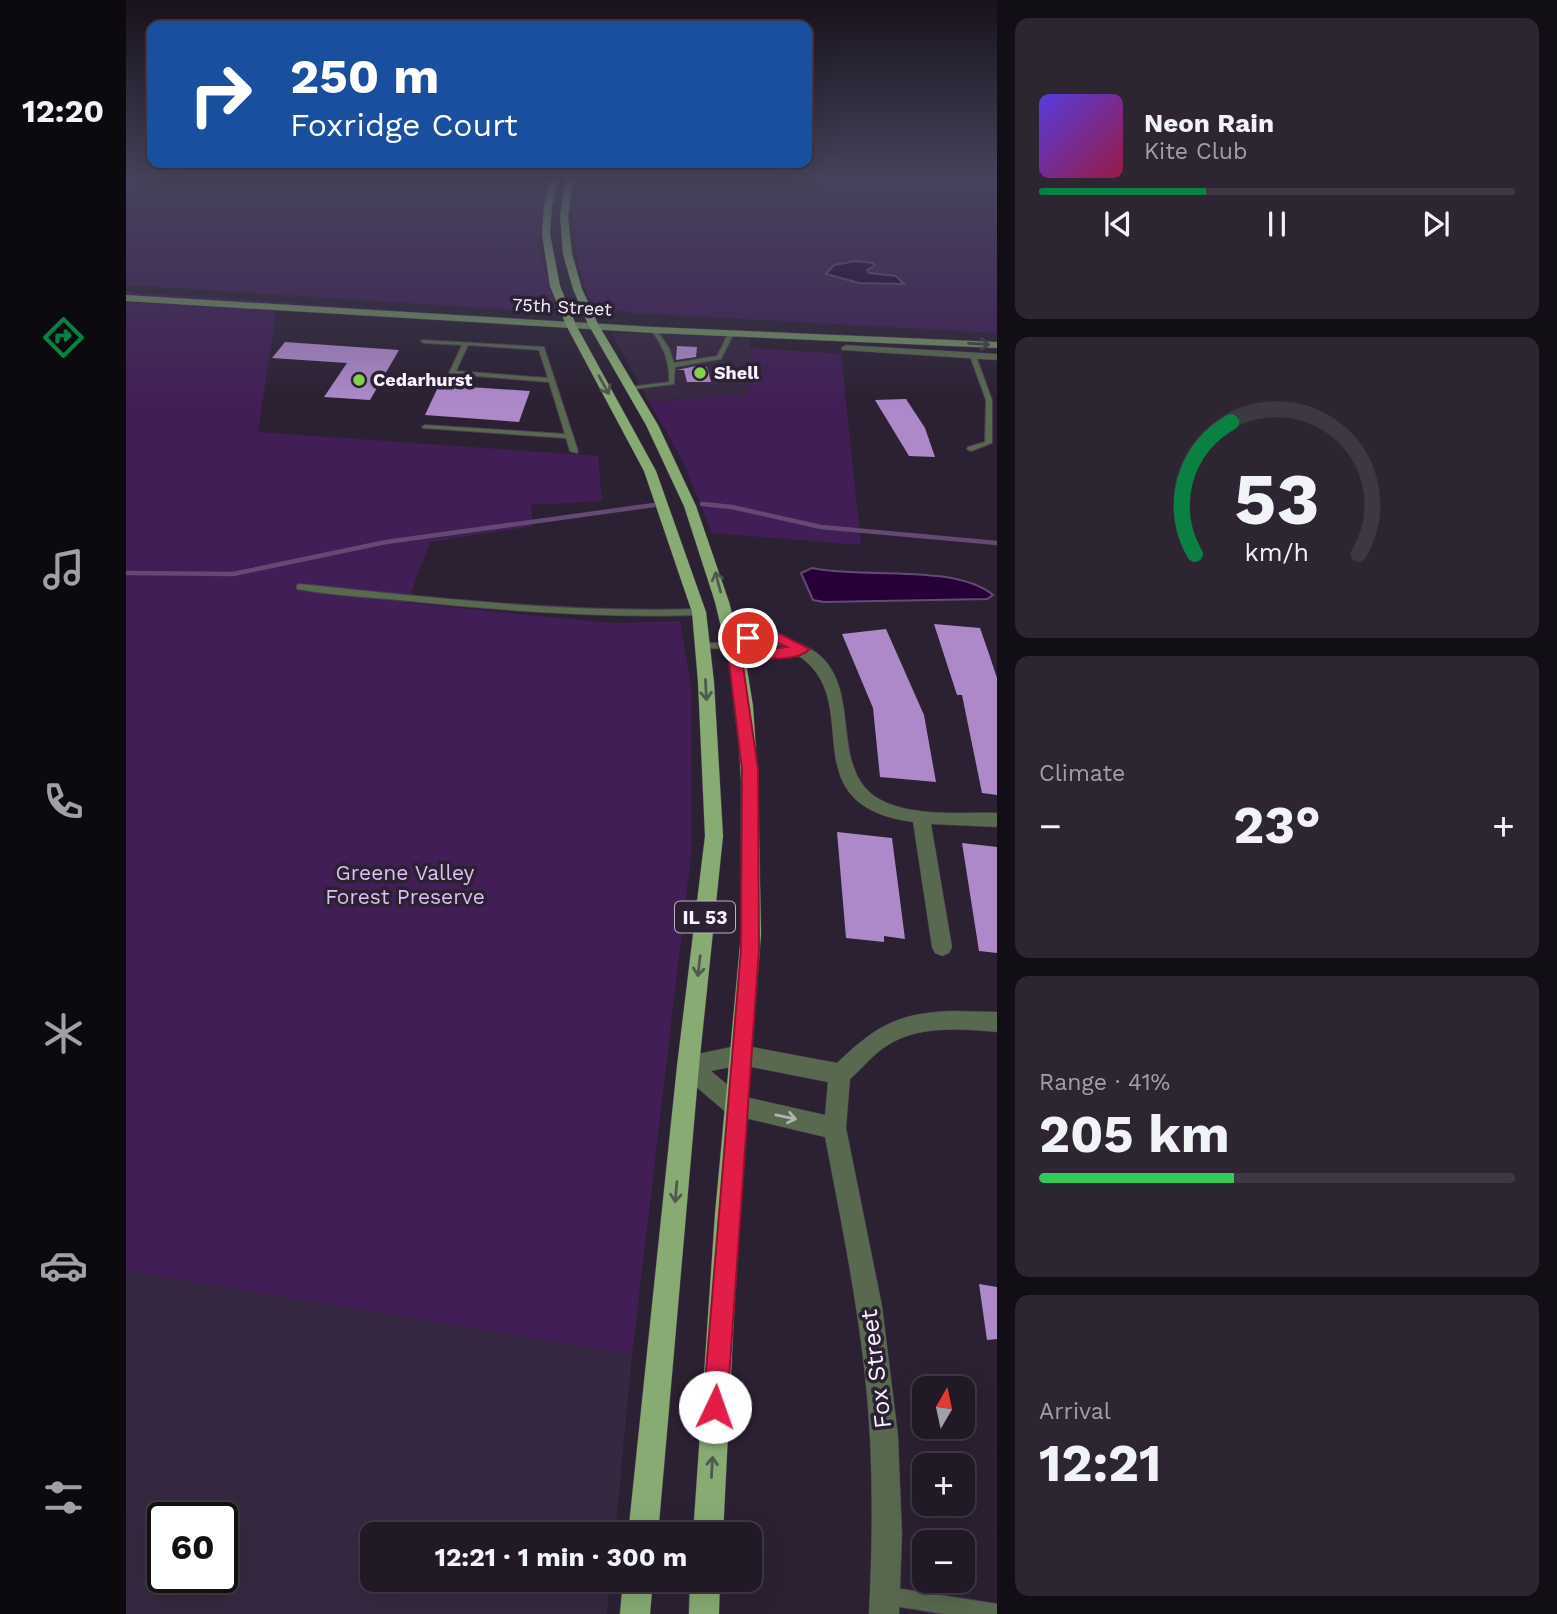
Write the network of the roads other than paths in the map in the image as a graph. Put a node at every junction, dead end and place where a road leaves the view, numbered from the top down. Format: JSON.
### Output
{"nodes":[{"id":1,"x":549,"y":251,"type":"edge"},
{"id":2,"x":567,"y":251,"type":"edge"},
{"id":3,"x":126,"y":289,"type":"edge"},
{"id":4,"x":126,"y":298,"type":"edge"},
{"id":5,"x":580,"y":321,"type":"junction"},
{"id":6,"x":654,"y":330,"type":"junction"},
{"id":7,"x":731,"y":334,"type":"junction"},
{"id":8,"x":997,"y":334,"type":"edge"},
{"id":9,"x":424,"y":341,"type":"dead end"},
{"id":10,"x":466,"y":343,"type":"junction"},
{"id":11,"x":997,"y":345,"type":"edge"},
{"id":12,"x":845,"y":348,"type":"dead end"},
{"id":13,"x":973,"y":356,"type":"junction"},
{"id":14,"x":997,"y":357,"type":"edge"},
{"id":15,"x":673,"y":365,"type":"junction"},
{"id":16,"x":551,"y":380,"type":"junction"},
{"id":17,"x":629,"y":389,"type":"junction"},
{"id":18,"x":425,"y":427,"type":"dead end"},
{"id":19,"x":569,"y":436,"type":"junction"},
{"id":20,"x":971,"y":449,"type":"dead end"},
{"id":21,"x":574,"y":451,"type":"dead end"},
{"id":22,"x":300,"y":587,"type":"dead end"},
{"id":23,"x":699,"y":612,"type":"junction"},
{"id":24,"x":702,"y":646,"type":"junction"},
{"id":25,"x":734,"y":646,"type":"junction"},
{"id":26,"x":921,"y":816,"type":"junction"},
{"id":27,"x":997,"y":820,"type":"edge"},
{"id":28,"x":942,"y":947,"type":"dead end"},
{"id":29,"x":997,"y":1022,"type":"edge"},
{"id":30,"x":741,"y":1055,"type":"junction"},
{"id":31,"x":688,"y":1066,"type":"junction"},
{"id":32,"x":840,"y":1074,"type":"junction"},
{"id":33,"x":736,"y":1106,"type":"junction"},
{"id":34,"x":835,"y":1128,"type":"junction"},
{"id":35,"x":644,"y":1522,"type":"edge"},
{"id":36,"x":709,"y":1522,"type":"edge"},
{"id":37,"x":637,"y":1592,"type":"edge"},
{"id":38,"x":705,"y":1592,"type":"edge"},
{"id":39,"x":885,"y":1605,"type":"edge"},
{"id":40,"x":997,"y":1613,"type":"edge"},
{"id":41,"x":635,"y":1614,"type":"edge"},
{"id":42,"x":704,"y":1614,"type":"edge"}],
"edges":[{"from":1,"to":5,"type":"main road","number":"IL 53"},
{"from":2,"to":5,"type":"main road","number":"IL 53"},
{"from":3,"to":5,"type":"main road","name":"75th Street"},
{"from":4,"to":5,"type":"main road","name":"75th Street"},
{"from":5,"to":6,"type":"main road","name":"75th Street"},
{"from":5,"to":8,"type":"main road","name":"75th Street"},
{"from":5,"to":17,"type":"main road","number":"IL 53"},
{"from":5,"to":23,"type":"main road","number":"IL 53","one_way":true},
{"from":6,"to":7,"type":"main road","name":"75th Street"},
{"from":6,"to":15,"type":"lane"},
{"from":7,"to":11,"type":"main road","name":"75th Street","one_way":true},
{"from":7,"to":15,"type":"lane"},
{"from":9,"to":10,"type":"lane"},
{"from":10,"to":16,"type":"lane"},
{"from":10,"to":16,"type":"lane"},
{"from":12,"to":13,"type":"street"},
{"from":13,"to":14,"type":"street"},
{"from":13,"to":20,"type":"lane"},
{"from":15,"to":17,"type":"lane"},
{"from":16,"to":19,"type":"lane"},
{"from":25,"to":17,"type":"main road","number":"IL 53","one_way":true},
{"from":18,"to":19,"type":"lane"},
{"from":19,"to":21,"type":"lane"},
{"from":22,"to":23,"type":"lane"},
{"from":23,"to":24,"type":"main road","number":"IL 53"},
{"from":24,"to":25,"type":"lane"},
{"from":24,"to":31,"type":"main road","number":"IL 53","one_way":true},
{"from":25,"to":26,"type":"street"},
{"from":25,"to":30,"type":"main road","number":"IL 53"},
{"from":26,"to":27,"type":"street"},
{"from":26,"to":28,"type":"street"},
{"from":29,"to":32,"type":"street"},
{"from":30,"to":31,"type":"street"},
{"from":30,"to":32,"type":"street"},
{"from":30,"to":33,"type":"main road","number":"IL 53"},
{"from":31,"to":33,"type":"street"},
{"from":31,"to":35,"type":"main road","number":"IL 53","one_way":true},
{"from":32,"to":34,"type":"street","name":"Fox Street"},
{"from":33,"to":34,"type":"street","one_way":true},
{"from":36,"to":33,"type":"main road","number":"IL 53","one_way":true},
{"from":34,"to":39,"type":"street","name":"Fox Street"},
{"from":37,"to":41,"type":"main road"},
{"from":38,"to":42,"type":"main road"},
{"from":39,"to":40,"type":"lane"}]}
